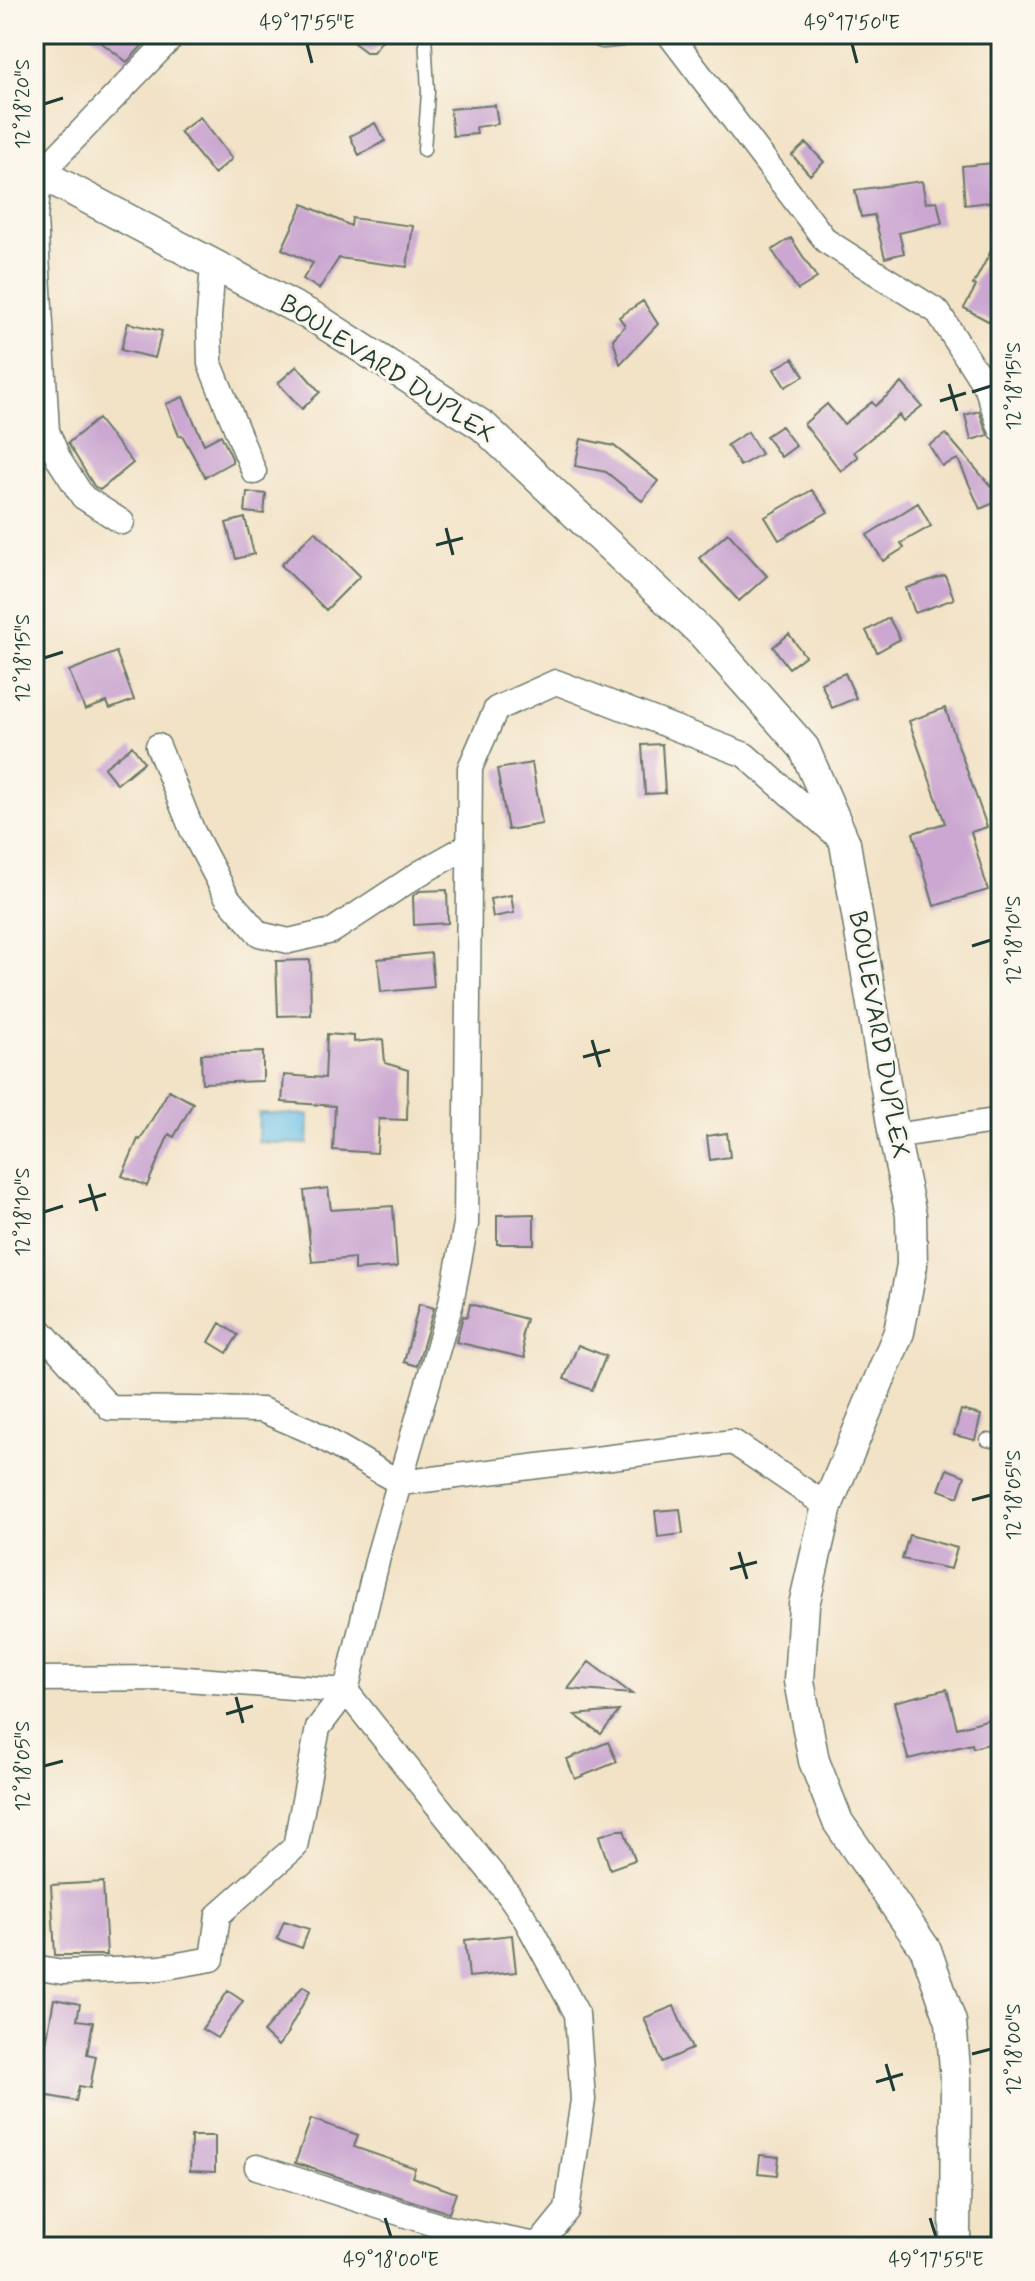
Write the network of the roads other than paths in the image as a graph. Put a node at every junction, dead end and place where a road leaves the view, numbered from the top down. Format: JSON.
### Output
{"nodes":[{"id":1,"x":175,"y":34,"type":"edge"},
{"id":2,"x":425,"y":34,"type":"edge"},
{"id":3,"x":598,"y":34,"type":"edge"},
{"id":4,"x":622,"y":34,"type":"edge"},
{"id":5,"x":669,"y":34,"type":"edge"},
{"id":6,"x":424,"y":150,"type":"dead end"},
{"id":7,"x":37,"y":172,"type":"edge"},
{"id":8,"x":213,"y":264,"type":"junction"},
{"id":9,"x":994,"y":392,"type":"edge"},
{"id":10,"x":1001,"y":429,"type":"edge"},
{"id":11,"x":254,"y":472,"type":"dead end"},
{"id":12,"x":122,"y":522,"type":"dead end"},
{"id":13,"x":158,"y":746,"type":"dead end"},
{"id":14,"x":845,"y":843,"type":"junction"},
{"id":15,"x":468,"y":846,"type":"junction"},
{"id":16,"x":1001,"y":1120,"type":"edge"},
{"id":17,"x":894,"y":1136,"type":"junction"},
{"id":18,"x":34,"y":1328,"type":"edge"},
{"id":19,"x":987,"y":1440,"type":"dead end"},
{"id":20,"x":1001,"y":1442,"type":"edge"},
{"id":21,"x":400,"y":1483,"type":"junction"},
{"id":22,"x":827,"y":1506,"type":"junction"},
{"id":23,"x":34,"y":1679,"type":"edge"},
{"id":24,"x":346,"y":1691,"type":"junction"},
{"id":25,"x":34,"y":1967,"type":"edge"},
{"id":26,"x":257,"y":2167,"type":"dead end"},
{"id":27,"x":537,"y":2246,"type":"edge"},
{"id":28,"x":955,"y":2247,"type":"edge"}],
"edges":[{"from":1,"to":7,"type":"street"},
{"from":2,"to":6,"type":"lane"},
{"from":3,"to":4,"type":"street"},
{"from":5,"to":9,"type":"street"},
{"from":7,"to":8,"type":"street","name":"BOULEVARD DUPLEX"},
{"from":7,"to":12,"type":"street"},
{"from":8,"to":11,"type":"street"},
{"from":8,"to":14,"type":"street","name":"BOULEVARD DUPLEX"},
{"from":9,"to":10,"type":"street"},
{"from":13,"to":15,"type":"street"},
{"from":14,"to":15,"type":"street"},
{"from":14,"to":17,"type":"street","name":"BOULEVARD DUPLEX"},
{"from":15,"to":21,"type":"street"},
{"from":16,"to":17,"type":"street"},
{"from":17,"to":22,"type":"street","name":"BOULEVARD DUPLEX"},
{"from":18,"to":21,"type":"street"},
{"from":19,"to":20,"type":"lane"},
{"from":21,"to":22,"type":"street"},
{"from":21,"to":24,"type":"street"},
{"from":22,"to":28,"type":"street","name":"BOULEVARD DUPLEX"},
{"from":23,"to":24,"type":"street"},
{"from":24,"to":25,"type":"street"},
{"from":24,"to":27,"type":"street"},
{"from":26,"to":27,"type":"street"}]}
